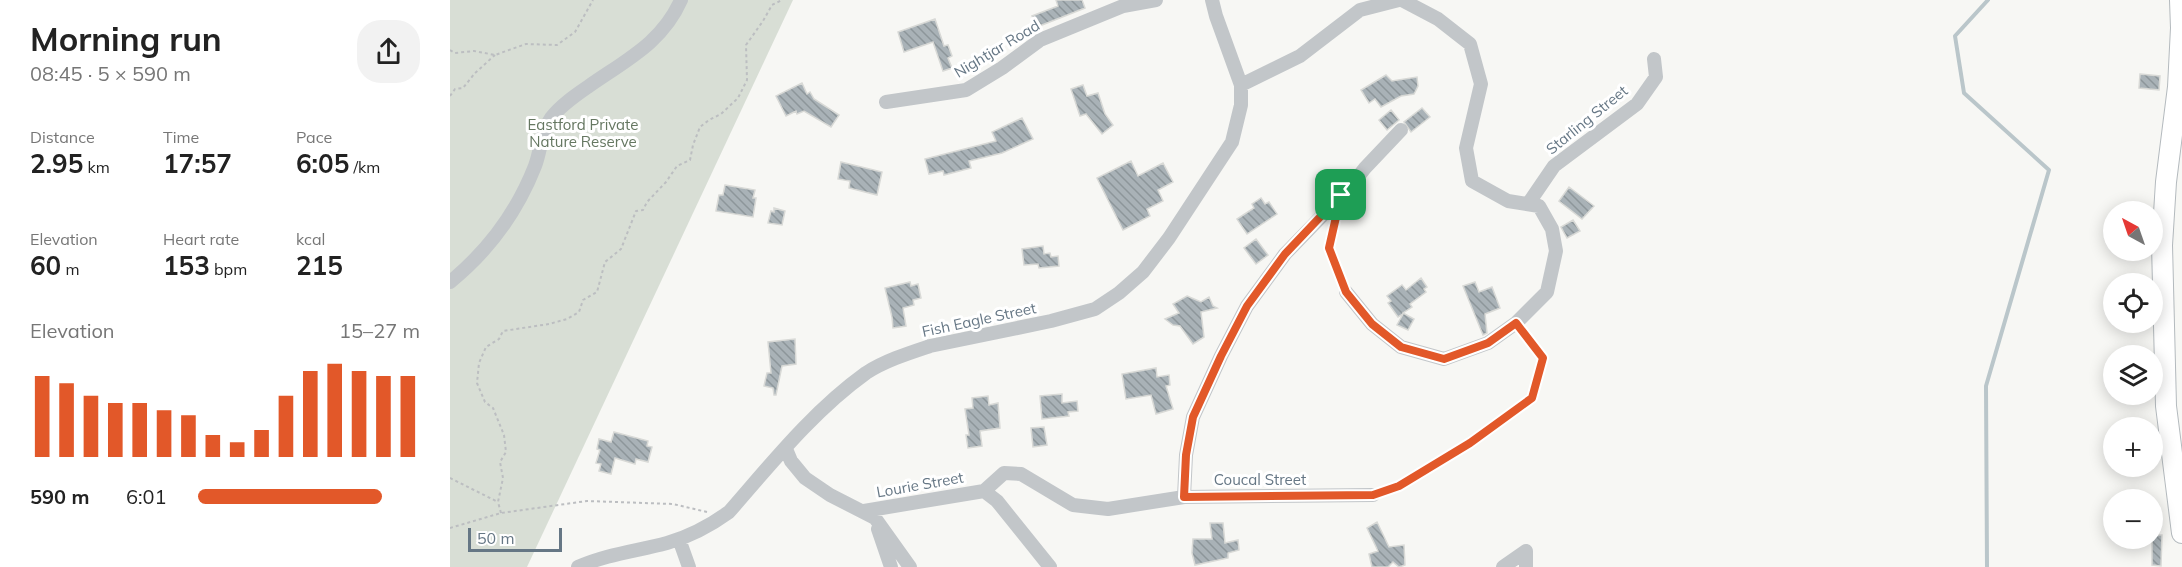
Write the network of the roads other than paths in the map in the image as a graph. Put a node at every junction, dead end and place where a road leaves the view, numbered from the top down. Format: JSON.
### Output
{"nodes":[{"id":1,"x":681,"y":0,"type":"edge"},
{"id":2,"x":1156,"y":0,"type":"edge"},
{"id":3,"x":1212,"y":0,"type":"edge"},
{"id":4,"x":1400,"y":0,"type":"edge"},
{"id":5,"x":2180,"y":0,"type":"edge"},
{"id":6,"x":1120,"y":3,"type":"edge"},
{"id":7,"x":1654,"y":59,"type":"dead end"},
{"id":8,"x":1241,"y":86,"type":"junction"},
{"id":9,"x":886,"y":102,"type":"dead end"},
{"id":10,"x":1401,"y":130,"type":"dead end"},
{"id":11,"x":1528,"y":204,"type":"junction"},
{"id":12,"x":450,"y":282,"type":"edge"},
{"id":13,"x":1346,"y":292,"type":"road end"},
{"id":14,"x":786,"y":449,"type":"junction"},
{"id":15,"x":984,"y":491,"type":"junction"},
{"id":16,"x":1373,"y":495,"type":"road end"},
{"id":17,"x":1184,"y":497,"type":"junction"},
{"id":18,"x":869,"y":515,"type":"junction"},
{"id":19,"x":2182,"y":533,"type":"edge"},
{"id":20,"x":679,"y":539,"type":"junction"},
{"id":21,"x":578,"y":567,"type":"edge"},
{"id":22,"x":689,"y":567,"type":"edge"},
{"id":23,"x":891,"y":567,"type":"edge"},
{"id":24,"x":910,"y":567,"type":"edge"},
{"id":25,"x":1050,"y":567,"type":"edge"},
{"id":26,"x":1503,"y":567,"type":"edge"},
{"id":27,"x":1526,"y":567,"type":"edge"}],
"edges":[{"from":1,"to":12,"type":"street"},
{"from":2,"to":6,"type":"street","name":"Nightjar Road"},
{"from":3,"to":8,"type":"street","name":"Fish Eagle Street"},
{"from":4,"to":8,"type":"street"},
{"from":4,"to":11,"type":"street"},
{"from":5,"to":19,"type":"street"},
{"from":6,"to":9,"type":"street","name":"Nightjar Road"},
{"from":7,"to":11,"type":"street","name":"Starling Street"},
{"from":8,"to":14,"type":"street","name":"Fish Eagle Street"},
{"from":10,"to":17,"type":"street"},
{"from":11,"to":13,"type":"street"},
{"from":14,"to":18,"type":"street","name":"Lourie Street"},
{"from":14,"to":20,"type":"street","name":"Fish Eagle Street"},
{"from":15,"to":17,"type":"street","name":"Coucal Street"},
{"from":15,"to":18,"type":"street","name":"Lourie Street"},
{"from":15,"to":25,"type":"street","name":"Lourie Street"},
{"from":16,"to":17,"type":"street","name":"Coucal Street"},
{"from":18,"to":23,"type":"street"},
{"from":18,"to":24,"type":"street"},
{"from":20,"to":21,"type":"street","name":"Fish Eagle Street"},
{"from":20,"to":22,"type":"street"},
{"from":26,"to":27,"type":"street"}]}
